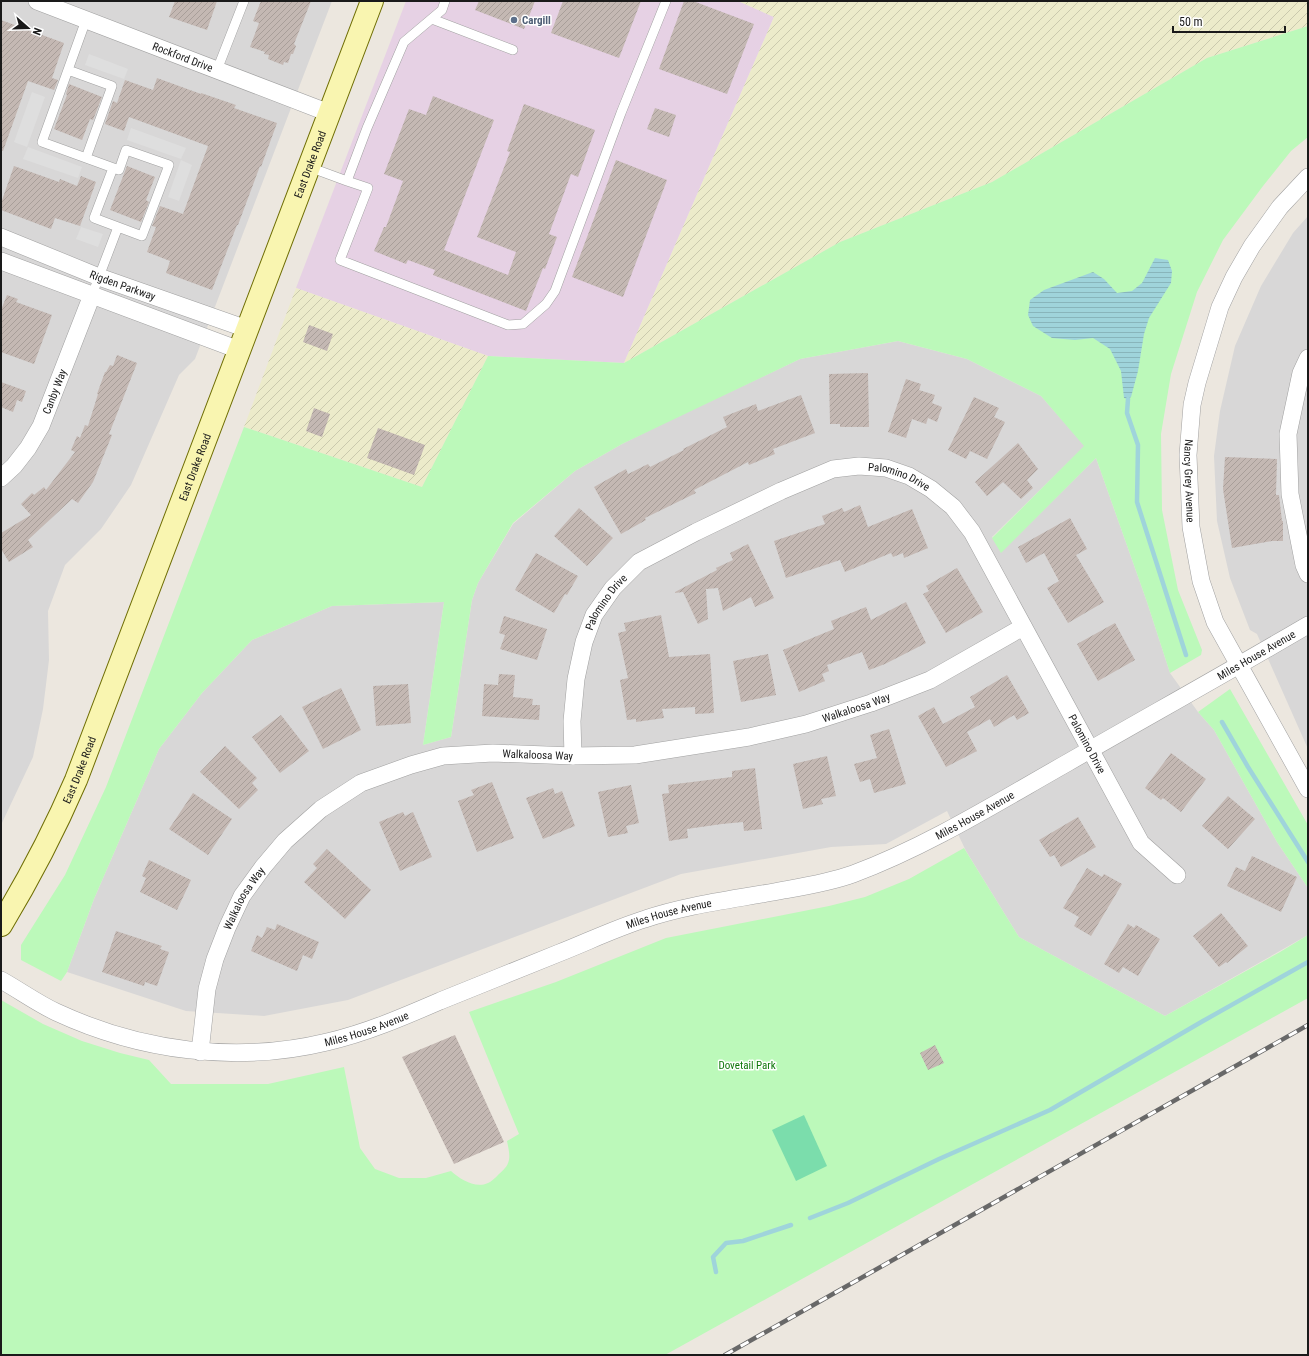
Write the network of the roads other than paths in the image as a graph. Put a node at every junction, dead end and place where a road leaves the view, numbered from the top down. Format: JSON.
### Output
{"nodes":[{"id":1,"x":37,"y":1,"type":"edge"},
{"id":2,"x":244,"y":1,"type":"edge"},
{"id":3,"x":372,"y":1,"type":"edge"},
{"id":4,"x":445,"y":1,"type":"edge"},
{"id":5,"x":666,"y":1,"type":"edge"},
{"id":6,"x":432,"y":19,"type":"junction"},
{"id":7,"x":86,"y":20,"type":"junction"},
{"id":8,"x":513,"y":50,"type":"dead end"},
{"id":9,"x":68,"y":70,"type":"junction"},
{"id":10,"x":217,"y":70,"type":"junction"},
{"id":11,"x":329,"y":113,"type":"junction"},
{"id":12,"x":86,"y":158,"type":"junction"},
{"id":13,"x":309,"y":167,"type":"junction"},
{"id":14,"x":113,"y":168,"type":"junction"},
{"id":15,"x":1308,"y":177,"type":"edge"},
{"id":16,"x":347,"y":181,"type":"junction"},
{"id":17,"x":118,"y":227,"type":"junction"},
{"id":18,"x":1,"y":237,"type":"edge"},
{"id":19,"x":1,"y":262,"type":"edge"},
{"id":20,"x":99,"y":277,"type":"junction"},
{"id":21,"x":92,"y":295,"type":"junction"},
{"id":22,"x":247,"y":329,"type":"junction"},
{"id":23,"x":239,"y":350,"type":"junction"},
{"id":24,"x":1308,"y":358,"type":"edge"},
{"id":25,"x":1,"y":478,"type":"edge"},
{"id":26,"x":1308,"y":574,"type":"edge"},
{"id":27,"x":1308,"y":625,"type":"edge"},
{"id":28,"x":1023,"y":627,"type":"junction"},
{"id":29,"x":1239,"y":666,"type":"junction"},
{"id":30,"x":1090,"y":750,"type":"junction"},
{"id":31,"x":573,"y":756,"type":"junction"},
{"id":32,"x":1308,"y":789,"type":"edge"},
{"id":33,"x":1177,"y":875,"type":"dead end"},
{"id":34,"x":1,"y":925,"type":"edge"},
{"id":35,"x":1,"y":980,"type":"edge"},
{"id":36,"x":200,"y":1052,"type":"junction"}],
"edges":[{"from":1,"to":7,"type":"street","name":"Rockford Drive"},
{"from":2,"to":10,"type":"lane"},
{"from":3,"to":11,"type":"main road","name":"East Drake Road"},
{"from":4,"to":6,"type":"lane"},
{"from":5,"to":16,"type":"lane"},
{"from":6,"to":8,"type":"lane"},
{"from":6,"to":16,"type":"lane"},
{"from":7,"to":9,"type":"lane"},
{"from":7,"to":10,"type":"street","name":"Rockford Drive"},
{"from":9,"to":12,"type":"lane"},
{"from":9,"to":12,"type":"lane"},
{"from":10,"to":11,"type":"street","name":"Rockford Drive"},
{"from":11,"to":13,"type":"main road","name":"East Drake Road"},
{"from":12,"to":14,"type":"lane"},
{"from":13,"to":16,"type":"lane"},
{"from":13,"to":22,"type":"main road","name":"East Drake Road"},
{"from":14,"to":17,"type":"lane"},
{"from":14,"to":17,"type":"lane"},
{"from":15,"to":29,"type":"street","name":"Nancy Grey Avenue"},
{"from":17,"to":20,"type":"lane"},
{"from":18,"to":20,"type":"street","name":"Rigden Parkway"},
{"from":19,"to":21,"type":"street","name":"Rigden Parkway"},
{"from":20,"to":21,"type":"lane"},
{"from":20,"to":22,"type":"street","name":"Rigden Parkway"},
{"from":21,"to":23,"type":"street","name":"Rigden Parkway"},
{"from":21,"to":25,"type":"street","name":"Canby Way"},
{"from":22,"to":23,"type":"main road","name":"East Drake Road"},
{"from":23,"to":34,"type":"main road","name":"East Drake Road"},
{"from":24,"to":26,"type":"street"},
{"from":27,"to":29,"type":"street","name":"Miles House Avenue"},
{"from":28,"to":30,"type":"street","name":"Palomino Drive"},
{"from":28,"to":31,"type":"street","name":"Walkaloosa Way"},
{"from":28,"to":31,"type":"street","name":"Palomino Drive"},
{"from":29,"to":30,"type":"street","name":"Miles House Avenue"},
{"from":29,"to":32,"type":"street","name":"Nancy Grey Avenue"},
{"from":30,"to":33,"type":"street","name":"Palomino Drive"},
{"from":30,"to":36,"type":"street","name":"Miles House Avenue"},
{"from":31,"to":36,"type":"street","name":"Walkaloosa Way"},
{"from":35,"to":36,"type":"street","name":"Miles House Avenue"}]}
